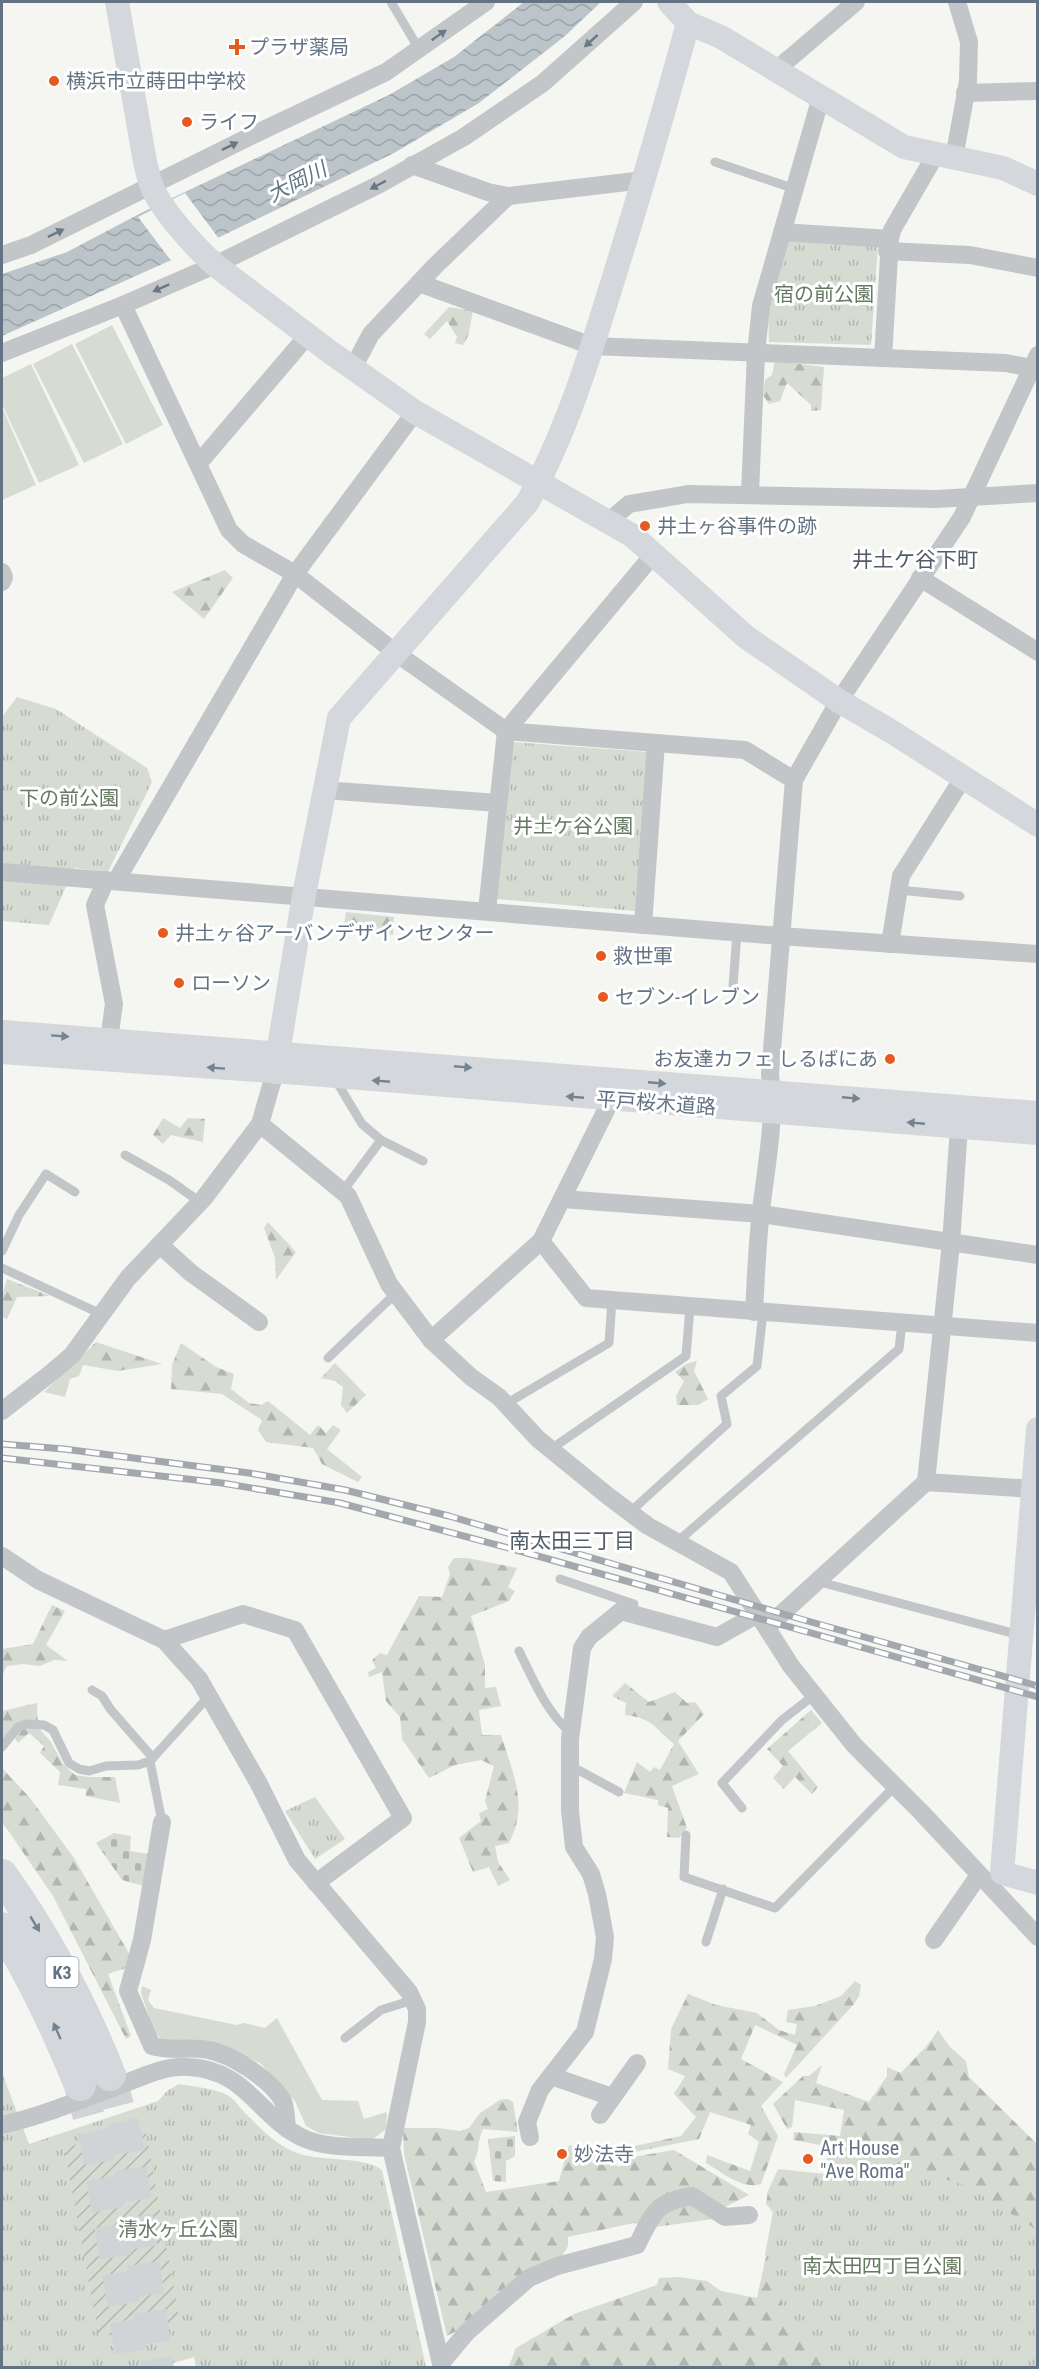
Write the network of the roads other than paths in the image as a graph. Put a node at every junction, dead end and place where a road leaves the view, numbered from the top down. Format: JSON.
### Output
{"nodes":[{"id":1,"x":117,"y":2,"type":"edge"},
{"id":2,"x":391,"y":2,"type":"edge"},
{"id":3,"x":485,"y":2,"type":"edge"},
{"id":4,"x":634,"y":2,"type":"edge"},
{"id":5,"x":669,"y":2,"type":"edge"},
{"id":6,"x":856,"y":2,"type":"edge"},
{"id":7,"x":957,"y":2,"type":"edge"},
{"id":8,"x":688,"y":23,"type":"junction"},
{"id":9,"x":419,"y":49,"type":"junction"},
{"id":10,"x":776,"y":70,"type":"junction"},
{"id":11,"x":1038,"y":91,"type":"edge"},
{"id":12,"x":965,"y":93,"type":"junction"},
{"id":13,"x":821,"y":97,"type":"junction"},
{"id":14,"x":945,"y":156,"type":"junction"},
{"id":15,"x":715,"y":162,"type":"dead end"},
{"id":16,"x":412,"y":165,"type":"junction"},
{"id":17,"x":644,"y":180,"type":"junction"},
{"id":18,"x":1038,"y":184,"type":"edge"},
{"id":19,"x":795,"y":189,"type":"junction"},
{"id":20,"x":156,"y":193,"type":"junction"},
{"id":21,"x":508,"y":196,"type":"junction"},
{"id":22,"x":782,"y":232,"type":"junction"},
{"id":23,"x":888,"y":245,"type":"junction"},
{"id":24,"x":2,"y":255,"type":"edge"},
{"id":25,"x":208,"y":259,"type":"junction"},
{"id":26,"x":1038,"y":268,"type":"edge"},
{"id":27,"x":419,"y":283,"type":"junction"},
{"id":28,"x":123,"y":305,"type":"junction"},
{"id":29,"x":308,"y":335,"type":"junction"},
{"id":30,"x":592,"y":346,"type":"junction"},
{"id":31,"x":2,"y":353,"type":"edge"},
{"id":32,"x":756,"y":353,"type":"junction"},
{"id":33,"x":883,"y":358,"type":"junction"},
{"id":34,"x":1036,"y":365,"type":"edge"},
{"id":35,"x":353,"y":368,"type":"junction"},
{"id":36,"x":415,"y":412,"type":"junction"},
{"id":37,"x":198,"y":464,"type":"junction"},
{"id":38,"x":539,"y":482,"type":"junction"},
{"id":39,"x":750,"y":493,"type":"junction"},
{"id":40,"x":1038,"y":493,"type":"edge"},
{"id":41,"x":970,"y":497,"type":"junction"},
{"id":42,"x":608,"y":522,"type":"junction"},
{"id":43,"x":653,"y":555,"type":"junction"},
{"id":44,"x":2,"y":572,"type":"edge"},
{"id":45,"x":295,"y":574,"type":"junction"},
{"id":46,"x":920,"y":578,"type":"junction"},
{"id":47,"x":2,"y":582,"type":"edge"},
{"id":48,"x":1038,"y":652,"type":"edge"},
{"id":49,"x":396,"y":653,"type":"junction"},
{"id":50,"x":839,"y":701,"type":"junction"},
{"id":51,"x":506,"y":731,"type":"junction"},
{"id":52,"x":656,"y":743,"type":"junction"},
{"id":53,"x":963,"y":778,"type":"junction"},
{"id":54,"x":794,"y":780,"type":"junction"},
{"id":55,"x":324,"y":790,"type":"junction"},
{"id":56,"x":498,"y":803,"type":"junction"},
{"id":57,"x":1038,"y":825,"type":"edge"},
{"id":58,"x":2,"y":872,"type":"edge"},
{"id":59,"x":111,"y":880,"type":"junction"},
{"id":60,"x":899,"y":890,"type":"junction"},
{"id":61,"x":304,"y":895,"type":"junction"},
{"id":62,"x":960,"y":896,"type":"dead end"},
{"id":63,"x":487,"y":911,"type":"junction"},
{"id":64,"x":643,"y":925,"type":"junction"},
{"id":65,"x":737,"y":933,"type":"junction"},
{"id":66,"x":780,"y":936,"type":"junction"},
{"id":67,"x":890,"y":944,"type":"junction"},
{"id":68,"x":1038,"y":954,"type":"edge"},
{"id":69,"x":733,"y":986,"type":"dead end"},
{"id":70,"x":2,"y":1032,"type":"edge"},
{"id":71,"x":109,"y":1040,"type":"junction"},
{"id":72,"x":2,"y":1052,"type":"edge"},
{"id":73,"x":277,"y":1063,"type":"junction"},
{"id":74,"x":334,"y":1077,"type":"junction"},
{"id":75,"x":611,"y":1100,"type":"junction"},
{"id":76,"x":772,"y":1101,"type":"junction"},
{"id":77,"x":1038,"y":1113,"type":"edge"},
{"id":78,"x":260,"y":1124,"type":"junction"},
{"id":79,"x":959,"y":1127,"type":"junction"},
{"id":80,"x":1038,"y":1133,"type":"edge"},
{"id":81,"x":381,"y":1140,"type":"junction"},
{"id":82,"x":125,"y":1155,"type":"dead end"},
{"id":83,"x":423,"y":1161,"type":"dead end"},
{"id":84,"x":343,"y":1191,"type":"junction"},
{"id":85,"x":75,"y":1192,"type":"dead end"},
{"id":86,"x":562,"y":1199,"type":"junction"},
{"id":87,"x":200,"y":1202,"type":"junction"},
{"id":88,"x":761,"y":1214,"type":"junction"},
{"id":89,"x":541,"y":1241,"type":"junction"},
{"id":90,"x":951,"y":1243,"type":"junction"},
{"id":91,"x":160,"y":1245,"type":"junction"},
{"id":92,"x":2,"y":1251,"type":"edge"},
{"id":93,"x":1038,"y":1255,"type":"edge"},
{"id":94,"x":2,"y":1268,"type":"edge"},
{"id":95,"x":396,"y":1293,"type":"junction"},
{"id":96,"x":612,"y":1300,"type":"junction"},
{"id":97,"x":690,"y":1307,"type":"junction"},
{"id":98,"x":758,"y":1312,"type":"junction"},
{"id":99,"x":101,"y":1314,"type":"junction"},
{"id":100,"x":259,"y":1323,"type":"dead end"},
{"id":101,"x":902,"y":1323,"type":"junction"},
{"id":102,"x":943,"y":1326,"type":"junction"},
{"id":103,"x":1038,"y":1333,"type":"edge"},
{"id":104,"x":430,"y":1340,"type":"junction"},
{"id":105,"x":328,"y":1358,"type":"dead end"},
{"id":106,"x":506,"y":1404,"type":"junction"},
{"id":107,"x":2,"y":1411,"type":"edge"},
{"id":108,"x":1038,"y":1429,"type":"edge"},
{"id":109,"x":551,"y":1449,"type":"junction"},
{"id":110,"x":926,"y":1482,"type":"junction"},
{"id":111,"x":1033,"y":1490,"type":"junction"},
{"id":112,"x":630,"y":1512,"type":"junction"},
{"id":113,"x":677,"y":1542,"type":"junction"},
{"id":114,"x":2,"y":1556,"type":"edge"},
{"id":115,"x":560,"y":1579,"type":"dead end"},
{"id":116,"x":816,"y":1581,"type":"junction"},
{"id":117,"x":631,"y":1614,"type":"junction"},
{"id":118,"x":763,"y":1620,"type":"junction"},
{"id":119,"x":1024,"y":1634,"type":"junction"},
{"id":120,"x":164,"y":1640,"type":"junction"},
{"id":121,"x":519,"y":1651,"type":"dead end"},
{"id":122,"x":92,"y":1690,"type":"dead end"},
{"id":123,"x":209,"y":1696,"type":"junction"},
{"id":124,"x":813,"y":1696,"type":"junction"},
{"id":125,"x":571,"y":1733,"type":"junction"},
{"id":126,"x":2,"y":1747,"type":"edge"},
{"id":127,"x":151,"y":1759,"type":"junction"},
{"id":128,"x":569,"y":1765,"type":"junction"},
{"id":129,"x":894,"y":1787,"type":"junction"},
{"id":130,"x":619,"y":1792,"type":"dead end"},
{"id":131,"x":742,"y":1808,"type":"dead end"},
{"id":132,"x":162,"y":1822,"type":"joint"},
{"id":133,"x":686,"y":1835,"type":"dead end"},
{"id":134,"x":2,"y":1875,"type":"edge"},
{"id":135,"x":989,"y":1877,"type":"junction"},
{"id":136,"x":316,"y":1883,"type":"junction"},
{"id":137,"x":1038,"y":1883,"type":"edge"},
{"id":138,"x":723,"y":1889,"type":"junction"},
{"id":139,"x":2,"y":1928,"type":"edge"},
{"id":140,"x":1038,"y":1937,"type":"edge"},
{"id":141,"x":934,"y":1940,"type":"dead end"},
{"id":142,"x":706,"y":1942,"type":"dead end"},
{"id":143,"x":413,"y":2000,"type":"junction"},
{"id":144,"x":345,"y":2038,"type":"dead end"},
{"id":145,"x":637,"y":2063,"type":"dead end"},
{"id":146,"x":110,"y":2075,"type":"tunnel mouth"},
{"id":147,"x":551,"y":2076,"type":"junction"},
{"id":148,"x":80,"y":2085,"type":"tunnel mouth"},
{"id":149,"x":612,"y":2097,"type":"junction"},
{"id":150,"x":600,"y":2115,"type":"dead end"},
{"id":151,"x":2,"y":2125,"type":"edge"},
{"id":152,"x":287,"y":2129,"type":"junction"},
{"id":153,"x":530,"y":2137,"type":"dead end"},
{"id":154,"x":391,"y":2148,"type":"junction"},
{"id":155,"x":749,"y":2215,"type":"dead end"},
{"id":156,"x":442,"y":2365,"type":"edge"}],
"edges":[{"from":1,"to":20,"type":"street"},
{"from":2,"to":9,"type":"lane"},
{"from":9,"to":3,"type":"street","one_way":true},
{"from":4,"to":16,"type":"street","one_way":true},
{"from":5,"to":8,"type":"street"},
{"from":6,"to":10,"type":"street"},
{"from":7,"to":12,"type":"street"},
{"from":8,"to":10,"type":"street"},
{"from":8,"to":17,"type":"street"},
{"from":20,"to":9,"type":"street","one_way":true},
{"from":10,"to":13,"type":"street"},
{"from":11,"to":12,"type":"street"},
{"from":12,"to":14,"type":"street"},
{"from":13,"to":14,"type":"street"},
{"from":13,"to":19,"type":"street"},
{"from":14,"to":18,"type":"street"},
{"from":14,"to":23,"type":"street"},
{"from":15,"to":19,"type":"lane"},
{"from":16,"to":21,"type":"street"},
{"from":16,"to":25,"type":"street","one_way":true},
{"from":17,"to":21,"type":"street"},
{"from":17,"to":30,"type":"street"},
{"from":19,"to":22,"type":"street"},
{"from":24,"to":20,"type":"street","one_way":true},
{"from":20,"to":25,"type":"street"},
{"from":21,"to":27,"type":"street"},
{"from":22,"to":23,"type":"street"},
{"from":22,"to":32,"type":"street"},
{"from":23,"to":26,"type":"street"},
{"from":23,"to":33,"type":"street"},
{"from":25,"to":28,"type":"street","one_way":true},
{"from":25,"to":29,"type":"street"},
{"from":27,"to":30,"type":"street"},
{"from":27,"to":35,"type":"street"},
{"from":28,"to":31,"type":"street"},
{"from":28,"to":37,"type":"street"},
{"from":29,"to":35,"type":"street"},
{"from":29,"to":37,"type":"street"},
{"from":30,"to":32,"type":"street"},
{"from":30,"to":38,"type":"street"},
{"from":32,"to":33,"type":"street"},
{"from":32,"to":39,"type":"street"},
{"from":33,"to":34,"type":"street"},
{"from":34,"to":41,"type":"street"},
{"from":35,"to":36,"type":"street"},
{"from":36,"to":38,"type":"street"},
{"from":36,"to":45,"type":"street"},
{"from":37,"to":45,"type":"street"},
{"from":38,"to":42,"type":"street"},
{"from":38,"to":49,"type":"street"},
{"from":39,"to":41,"type":"street"},
{"from":39,"to":42,"type":"street"},
{"from":40,"to":41,"type":"street"},
{"from":41,"to":46,"type":"street"},
{"from":42,"to":43,"type":"street"},
{"from":43,"to":50,"type":"street"},
{"from":43,"to":51,"type":"street"},
{"from":44,"to":47,"type":"street"},
{"from":45,"to":49,"type":"street"},
{"from":45,"to":59,"type":"street"},
{"from":46,"to":48,"type":"street"},
{"from":46,"to":50,"type":"street"},
{"from":49,"to":51,"type":"street"},
{"from":49,"to":55,"type":"street"},
{"from":50,"to":53,"type":"street"},
{"from":50,"to":54,"type":"street"},
{"from":51,"to":52,"type":"street"},
{"from":51,"to":56,"type":"street"},
{"from":52,"to":54,"type":"street"},
{"from":52,"to":64,"type":"street"},
{"from":53,"to":57,"type":"street"},
{"from":53,"to":60,"type":"street"},
{"from":54,"to":66,"type":"street"},
{"from":55,"to":56,"type":"street"},
{"from":55,"to":61,"type":"street"},
{"from":56,"to":63,"type":"street"},
{"from":58,"to":59,"type":"street"},
{"from":59,"to":61,"type":"street"},
{"from":59,"to":71,"type":"street"},
{"from":60,"to":62,"type":"lane"},
{"from":60,"to":67,"type":"street"},
{"from":61,"to":63,"type":"street"},
{"from":61,"to":73,"type":"street"},
{"from":63,"to":64,"type":"street"},
{"from":64,"to":65,"type":"street"},
{"from":65,"to":66,"type":"street"},
{"from":65,"to":69,"type":"lane"},
{"from":66,"to":67,"type":"street"},
{"from":66,"to":76,"type":"street"},
{"from":67,"to":68,"type":"street"},
{"from":70,"to":71,"type":"street","one_way":true},
{"from":71,"to":73,"type":"street"},
{"from":73,"to":72,"type":"street","one_way":true},
{"from":73,"to":74,"type":"street","name":"平戸桜木道路"},
{"from":73,"to":76,"type":"street","name":"平戸桜木道路","one_way":true},
{"from":73,"to":78,"type":"street"},
{"from":75,"to":74,"type":"street","name":"平戸桜木道路","one_way":true},
{"from":74,"to":81,"type":"lane"},
{"from":75,"to":76,"type":"street","name":"平戸桜木道路"},
{"from":75,"to":86,"type":"street"},
{"from":76,"to":77,"type":"street","name":"平戸桜木道路","one_way":true},
{"from":79,"to":76,"type":"street","name":"平戸桜木道路","one_way":true},
{"from":76,"to":88,"type":"street"},
{"from":78,"to":84,"type":"street"},
{"from":78,"to":87,"type":"street"},
{"from":79,"to":80,"type":"street","name":"平戸桜木道路"},
{"from":79,"to":90,"type":"street"},
{"from":81,"to":83,"type":"lane"},
{"from":81,"to":84,"type":"lane"},
{"from":82,"to":87,"type":"lane"},
{"from":84,"to":95,"type":"street"},
{"from":85,"to":92,"type":"lane"},
{"from":86,"to":88,"type":"street"},
{"from":86,"to":89,"type":"street"},
{"from":87,"to":91,"type":"street"},
{"from":88,"to":90,"type":"street"},
{"from":88,"to":98,"type":"street"},
{"from":89,"to":96,"type":"street"},
{"from":89,"to":104,"type":"street"},
{"from":90,"to":93,"type":"street"},
{"from":90,"to":102,"type":"street"},
{"from":91,"to":99,"type":"street"},
{"from":91,"to":100,"type":"street"},
{"from":94,"to":99,"type":"lane"},
{"from":95,"to":104,"type":"street"},
{"from":95,"to":105,"type":"lane"},
{"from":96,"to":97,"type":"street"},
{"from":96,"to":106,"type":"lane"},
{"from":97,"to":98,"type":"street"},
{"from":97,"to":109,"type":"lane"},
{"from":98,"to":101,"type":"street"},
{"from":98,"to":112,"type":"lane"},
{"from":99,"to":107,"type":"street"},
{"from":101,"to":102,"type":"street"},
{"from":101,"to":113,"type":"lane"},
{"from":102,"to":103,"type":"street"},
{"from":102,"to":110,"type":"street"},
{"from":104,"to":106,"type":"street"},
{"from":106,"to":109,"type":"street"},
{"from":108,"to":111,"type":"street"},
{"from":109,"to":112,"type":"street"},
{"from":110,"to":111,"type":"street"},
{"from":110,"to":116,"type":"street"},
{"from":111,"to":119,"type":"street"},
{"from":112,"to":113,"type":"street"},
{"from":113,"to":118,"type":"street"},
{"from":114,"to":120,"type":"street"},
{"from":115,"to":117,"type":"lane"},
{"from":116,"to":118,"type":"street"},
{"from":116,"to":119,"type":"lane"},
{"from":117,"to":118,"type":"street"},
{"from":117,"to":125,"type":"street"},
{"from":118,"to":124,"type":"street"},
{"from":119,"to":135,"type":"street"},
{"from":120,"to":123,"type":"street"},
{"from":120,"to":136,"type":"street"},
{"from":121,"to":125,"type":"lane"},
{"from":122,"to":127,"type":"lane"},
{"from":123,"to":127,"type":"lane"},
{"from":123,"to":136,"type":"street"},
{"from":124,"to":129,"type":"street"},
{"from":124,"to":131,"type":"lane"},
{"from":125,"to":128,"type":"street"},
{"from":126,"to":127,"type":"lane"},
{"from":127,"to":132,"type":"lane"},
{"from":128,"to":130,"type":"lane"},
{"from":128,"to":147,"type":"street"},
{"from":129,"to":135,"type":"street"},
{"from":129,"to":138,"type":"lane"},
{"from":132,"to":152,"type":"street"},
{"from":133,"to":138,"type":"lane"},
{"from":134,"to":146,"type":"highway","number":"K3","one_way":true},
{"from":135,"to":137,"type":"street"},
{"from":135,"to":140,"type":"street"},
{"from":135,"to":141,"type":"street"},
{"from":136,"to":143,"type":"street"},
{"from":138,"to":142,"type":"lane"},
{"from":148,"to":139,"type":"highway","number":"K3","one_way":true},
{"from":143,"to":144,"type":"lane"},
{"from":143,"to":154,"type":"street"},
{"from":145,"to":149,"type":"street"},
{"from":147,"to":149,"type":"street"},
{"from":147,"to":153,"type":"street"},
{"from":149,"to":150,"type":"street"},
{"from":151,"to":152,"type":"street"},
{"from":152,"to":154,"type":"street"},
{"from":154,"to":156,"type":"street"},
{"from":155,"to":156,"type":"street"}]}
